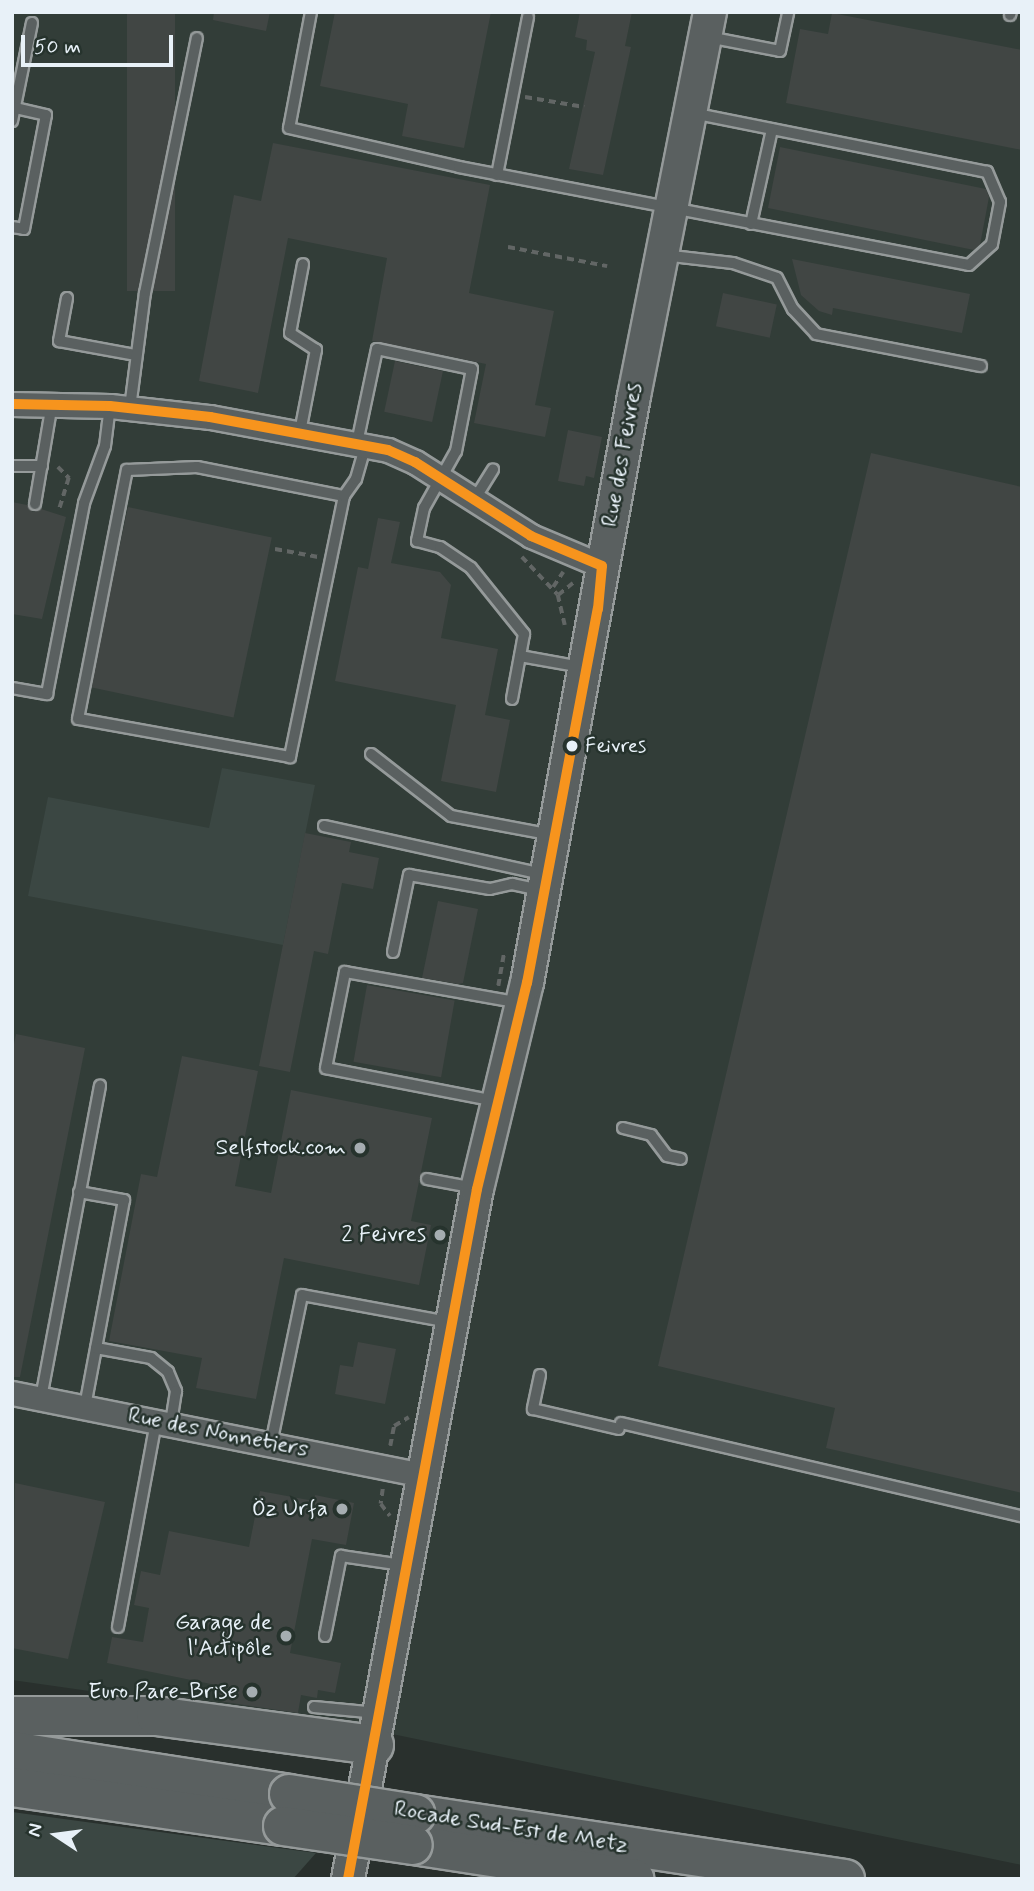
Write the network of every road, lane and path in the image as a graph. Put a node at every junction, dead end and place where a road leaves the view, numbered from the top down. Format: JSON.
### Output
{"nodes":[{"id":1,"x":311,"y":12,"type":"edge"},
{"id":2,"x":788,"y":12,"type":"edge"},
{"id":3,"x":528,"y":17,"type":"dead end"},
{"id":4,"x":32,"y":23,"type":"dead end"},
{"id":5,"x":707,"y":25,"type":"edge"},
{"id":6,"x":197,"y":38,"type":"dead end"},
{"id":7,"x":513,"y":95,"type":"junction"},
{"id":8,"x":584,"y":107,"type":"dead end"},
{"id":9,"x":15,"y":108,"type":"junction"},
{"id":10,"x":690,"y":113,"type":"junction"},
{"id":11,"x":12,"y":121,"type":"edge"},
{"id":12,"x":772,"y":129,"type":"junction"},
{"id":13,"x":497,"y":175,"type":"junction"},
{"id":14,"x":671,"y":209,"type":"junction"},
{"id":15,"x":751,"y":224,"type":"junction"},
{"id":16,"x":12,"y":227,"type":"edge"},
{"id":17,"x":508,"y":247,"type":"dead end"},
{"id":18,"x":662,"y":254,"type":"junction"},
{"id":19,"x":303,"y":264,"type":"dead end"},
{"id":20,"x":607,"y":266,"type":"dead end"},
{"id":21,"x":67,"y":298,"type":"dead end"},
{"id":22,"x":135,"y":355,"type":"junction"},
{"id":23,"x":981,"y":366,"type":"dead end"},
{"id":24,"x":12,"y":404,"type":"edge"},
{"id":25,"x":52,"y":404,"type":"junction"},
{"id":26,"x":120,"y":407,"type":"junction"},
{"id":27,"x":300,"y":432,"type":"junction"},
{"id":28,"x":362,"y":444,"type":"junction"},
{"id":29,"x":43,"y":463,"type":"junction"},
{"id":30,"x":16,"y":466,"type":"edge"},
{"id":31,"x":493,"y":469,"type":"dead end"},
{"id":32,"x":12,"y":478,"type":"edge"},
{"id":33,"x":441,"y":478,"type":"junction"},
{"id":34,"x":344,"y":496,"type":"junction"},
{"id":35,"x":474,"y":500,"type":"junction"},
{"id":36,"x":35,"y":504,"type":"dead end"},
{"id":37,"x":59,"y":511,"type":"dead end"},
{"id":38,"x":275,"y":549,"type":"dead end"},
{"id":39,"x":517,"y":552,"type":"dead end"},
{"id":40,"x":331,"y":560,"type":"junction"},
{"id":41,"x":602,"y":566,"type":"junction"},
{"id":42,"x":537,"y":570,"type":"dead end"},
{"id":43,"x":520,"y":656,"type":"junction"},
{"id":44,"x":586,"y":668,"type":"junction"},
{"id":45,"x":12,"y":688,"type":"edge"},
{"id":46,"x":512,"y":699,"type":"dead end"},
{"id":47,"x":371,"y":754,"type":"dead end"},
{"id":48,"x":324,"y":826,"type":"dead end"},
{"id":49,"x":555,"y":836,"type":"junction"},
{"id":50,"x":547,"y":883,"type":"junction"},
{"id":51,"x":393,"y":953,"type":"dead end"},
{"id":52,"x":523,"y":1004,"type":"junction"},
{"id":53,"x":100,"y":1086,"type":"dead end"},
{"id":54,"x":495,"y":1101,"type":"junction"},
{"id":55,"x":623,"y":1128,"type":"dead end"},
{"id":56,"x":681,"y":1159,"type":"dead end"},
{"id":57,"x":427,"y":1179,"type":"dead end"},
{"id":58,"x":477,"y":1189,"type":"junction"},
{"id":59,"x":79,"y":1192,"type":"junction"},
{"id":60,"x":451,"y":1322,"type":"junction"},
{"id":61,"x":96,"y":1348,"type":"junction"},
{"id":62,"x":540,"y":1375,"type":"dead end"},
{"id":63,"x":12,"y":1393,"type":"edge"},
{"id":64,"x":41,"y":1398,"type":"junction"},
{"id":65,"x":85,"y":1407,"type":"junction"},
{"id":66,"x":163,"y":1422,"type":"junction"},
{"id":67,"x":271,"y":1444,"type":"junction"},
{"id":68,"x":424,"y":1475,"type":"junction"},
{"id":69,"x":1022,"y":1516,"type":"edge"},
{"id":70,"x":407,"y":1566,"type":"junction"},
{"id":71,"x":118,"y":1627,"type":"dead end"},
{"id":72,"x":325,"y":1636,"type":"dead end"},
{"id":73,"x":314,"y":1707,"type":"dead end"},
{"id":74,"x":12,"y":1716,"type":"edge"},
{"id":75,"x":377,"y":1729,"type":"junction"},
{"id":76,"x":12,"y":1751,"type":"edge"},
{"id":77,"x":12,"y":1787,"type":"edge"},
{"id":78,"x":286,"y":1810,"type":"junction"},
{"id":79,"x":414,"y":1830,"type":"junction"},
{"id":80,"x":348,"y":1879,"type":"edge"},
{"id":81,"x":634,"y":1879,"type":"edge"},
{"id":82,"x":845,"y":1879,"type":"edge"}],
"edges":[{"from":1,"to":13,"type":"lane"},
{"from":2,"to":5,"type":"lane"},
{"from":3,"to":7,"type":"lane"},
{"from":4,"to":9,"type":"lane"},
{"from":5,"to":10,"type":"street","name":"Rue des Feivres"},
{"from":6,"to":22,"type":"lane"},
{"from":7,"to":8,"type":"path"},
{"from":7,"to":13,"type":"lane"},
{"from":9,"to":11,"type":"lane"},
{"from":9,"to":16,"type":"lane"},
{"from":10,"to":12,"type":"lane"},
{"from":10,"to":14,"type":"street","name":"Rue des Feivres"},
{"from":12,"to":15,"type":"lane"},
{"from":12,"to":15,"type":"lane"},
{"from":13,"to":14,"type":"lane"},
{"from":14,"to":15,"type":"lane"},
{"from":14,"to":18,"type":"street","name":"Rue des Feivres"},
{"from":17,"to":20,"type":"path"},
{"from":18,"to":23,"type":"lane"},
{"from":18,"to":41,"type":"street","name":"Rue des Feivres"},
{"from":19,"to":27,"type":"lane"},
{"from":21,"to":22,"type":"lane"},
{"from":22,"to":26,"type":"lane"},
{"from":24,"to":25,"type":"street"},
{"from":25,"to":26,"type":"street"},
{"from":25,"to":29,"type":"lane"},
{"from":26,"to":27,"type":"street"},
{"from":26,"to":45,"type":"lane"},
{"from":27,"to":28,"type":"street"},
{"from":28,"to":33,"type":"street"},
{"from":28,"to":33,"type":"lane"},
{"from":28,"to":34,"type":"lane"},
{"from":29,"to":30,"type":"lane"},
{"from":29,"to":36,"type":"lane"},
{"from":29,"to":37,"type":"path"},
{"from":30,"to":32,"type":"lane"},
{"from":31,"to":35,"type":"lane"},
{"from":33,"to":35,"type":"street"},
{"from":33,"to":43,"type":"lane"},
{"from":34,"to":40,"type":"lane"},
{"from":34,"to":40,"type":"lane"},
{"from":35,"to":41,"type":"street"},
{"from":38,"to":40,"type":"path"},
{"from":39,"to":42,"type":"path"},
{"from":41,"to":44,"type":"street","name":"Rue des Feivres"},
{"from":43,"to":44,"type":"lane"},
{"from":43,"to":46,"type":"lane"},
{"from":44,"to":49,"type":"street","name":"Rue des Feivres"},
{"from":47,"to":49,"type":"lane"},
{"from":48,"to":50,"type":"lane"},
{"from":49,"to":50,"type":"street","name":"Rue des Feivres"},
{"from":50,"to":51,"type":"lane"},
{"from":50,"to":52,"type":"street","name":"Rue des Feivres"},
{"from":52,"to":54,"type":"street","name":"Rue des Feivres"},
{"from":52,"to":54,"type":"lane"},
{"from":53,"to":59,"type":"lane"},
{"from":54,"to":58,"type":"street","name":"Rue des Feivres"},
{"from":55,"to":56,"type":"lane"},
{"from":57,"to":58,"type":"lane"},
{"from":58,"to":60,"type":"street","name":"Rue des Feivres"},
{"from":59,"to":61,"type":"lane"},
{"from":59,"to":64,"type":"lane"},
{"from":60,"to":67,"type":"lane"},
{"from":60,"to":68,"type":"street","name":"Rue des Feivres"},
{"from":61,"to":65,"type":"lane"},
{"from":61,"to":66,"type":"lane"},
{"from":62,"to":69,"type":"lane"},
{"from":63,"to":64,"type":"street","name":"Rue des Nonnetiers"},
{"from":64,"to":65,"type":"street","name":"Rue des Nonnetiers"},
{"from":65,"to":66,"type":"street","name":"Rue des Nonnetiers"},
{"from":66,"to":67,"type":"street","name":"Rue des Nonnetiers"},
{"from":66,"to":71,"type":"lane"},
{"from":67,"to":68,"type":"street","name":"Rue des Nonnetiers"},
{"from":68,"to":70,"type":"street","name":"Rue des Feivres"},
{"from":70,"to":72,"type":"lane"},
{"from":70,"to":75,"type":"street","name":"Rue des Feivres"},
{"from":73,"to":75,"type":"lane"},
{"from":74,"to":75,"type":"highway"},
{"from":75,"to":80,"type":"street","name":"Rue des Feivres"},
{"from":76,"to":78,"type":"highway","name":"Rocade Sud-Est de Metz"},
{"from":77,"to":78,"type":"highway","name":"Rocade Sud-Est de Metz"},
{"from":78,"to":79,"type":"highway","name":"Rocade Sud-Est de Metz","bridge":true},
{"from":79,"to":81,"type":"highway","name":"Rocade Sud-Est de Metz"},
{"from":79,"to":82,"type":"highway","name":"Rocade Sud-Est de Metz"}]}
